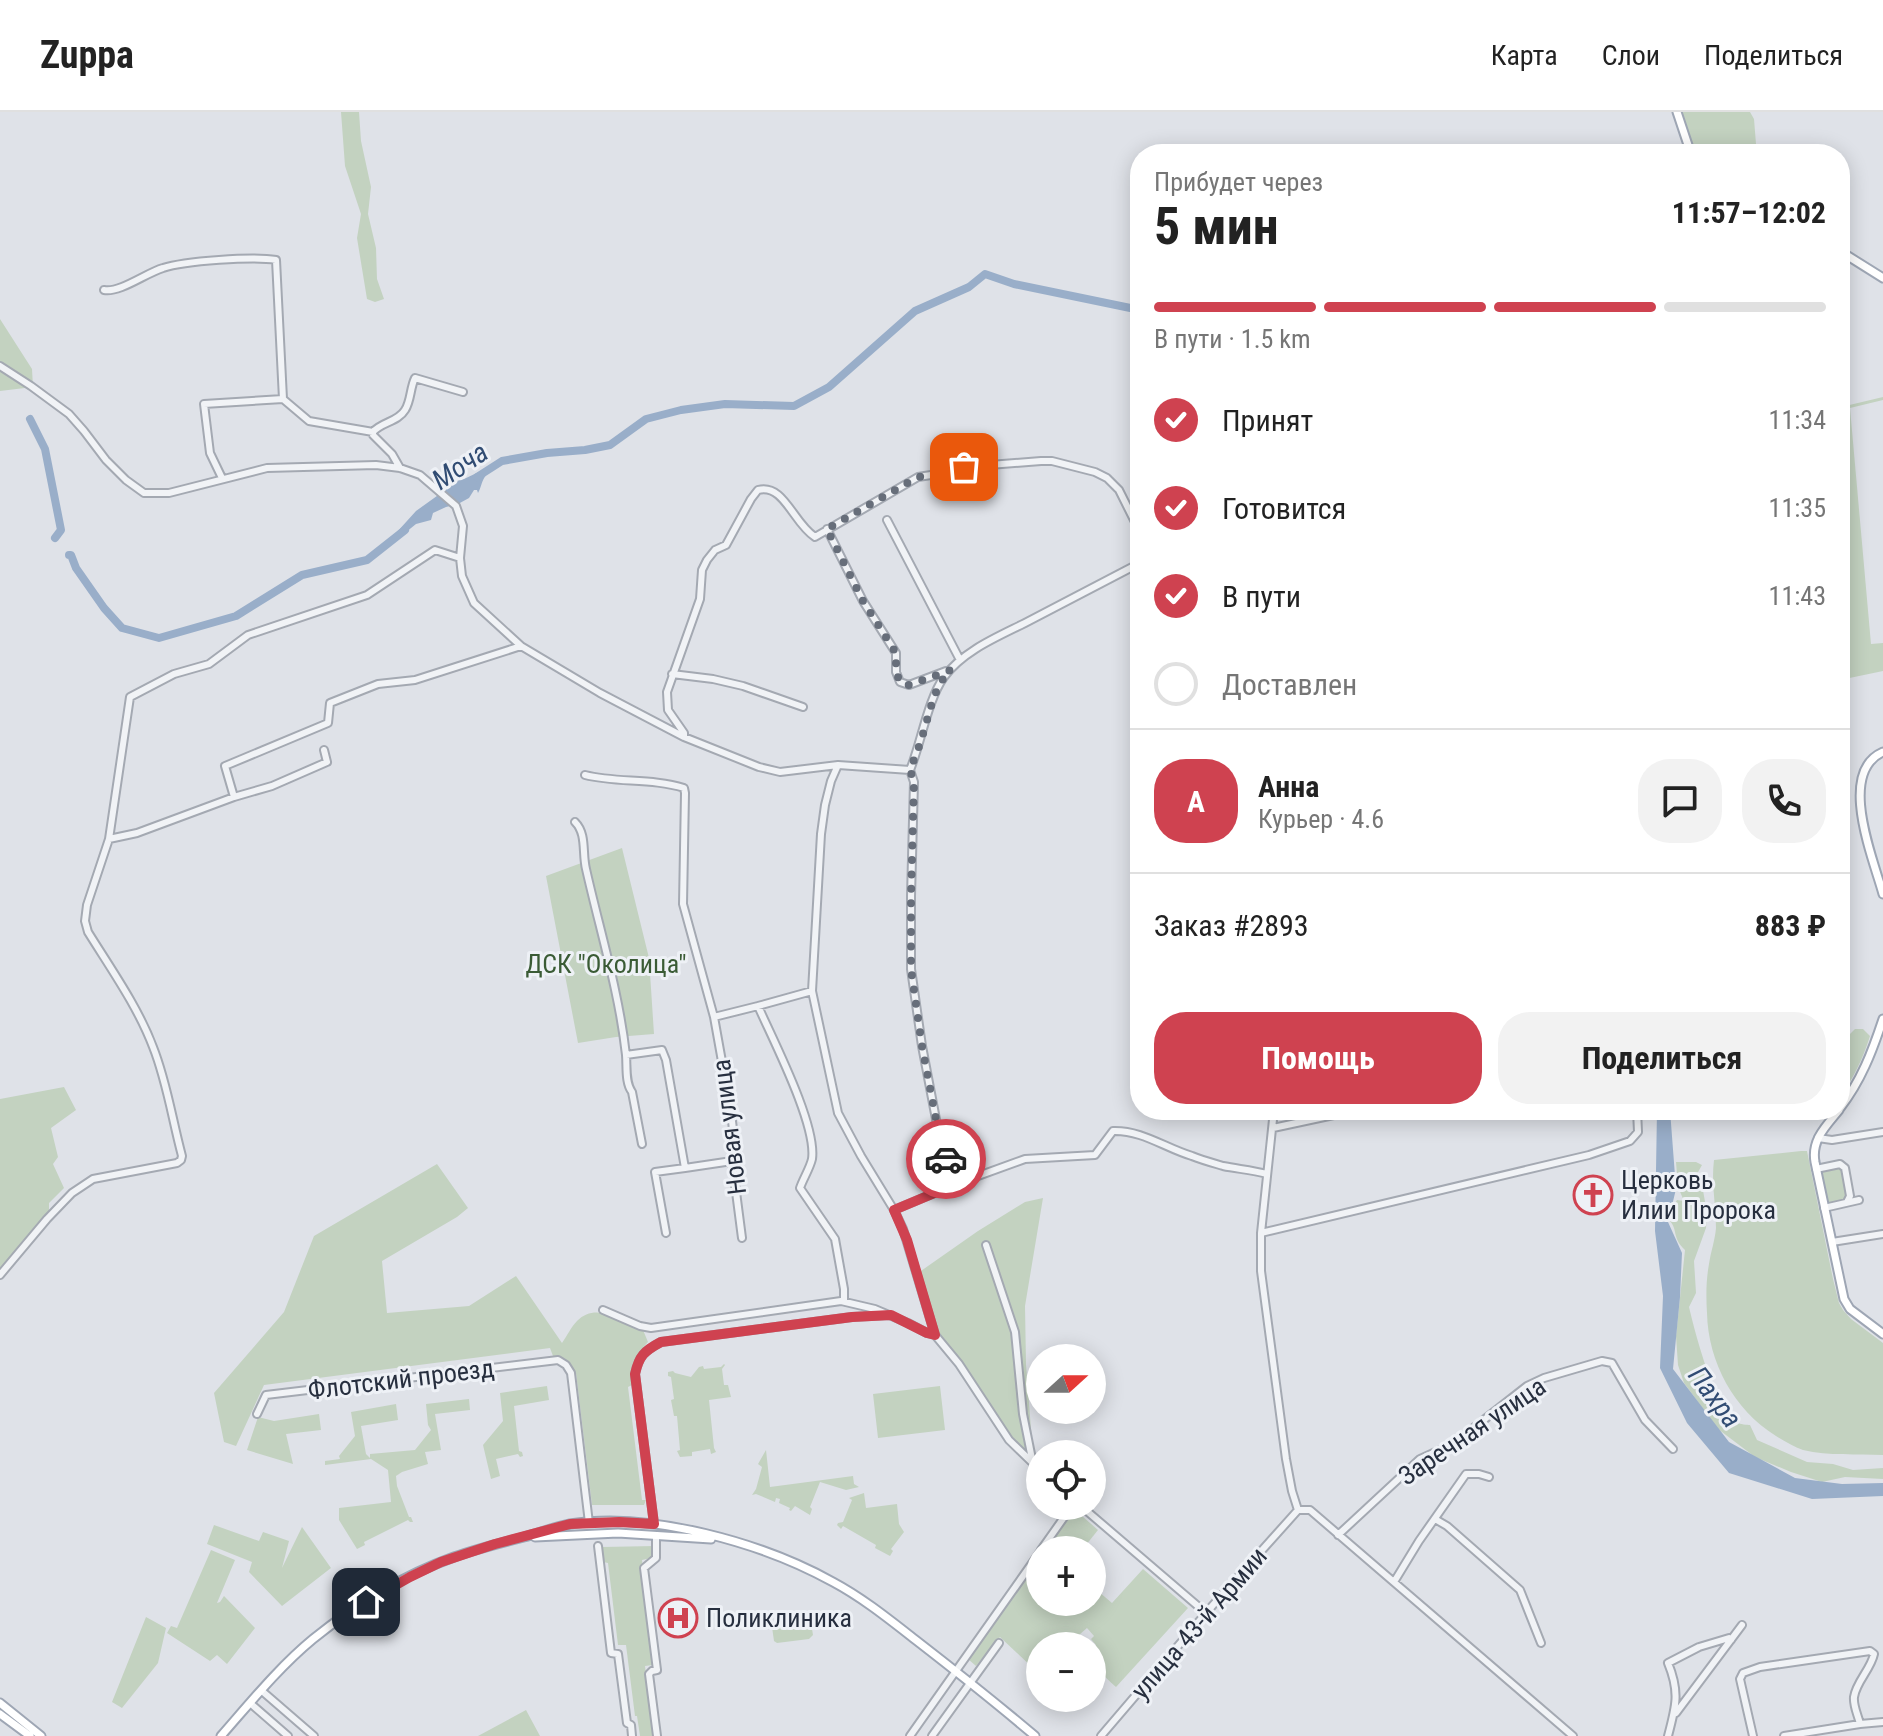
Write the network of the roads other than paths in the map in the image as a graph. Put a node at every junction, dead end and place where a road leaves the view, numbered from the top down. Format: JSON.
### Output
{"nodes":[{"id":1,"x":1677,"y":112,"type":"edge"},
{"id":2,"x":1688,"y":144,"type":"edge"},
{"id":3,"x":1850,"y":257,"type":"edge"},
{"id":4,"x":1883,"y":278,"type":"edge"},
{"id":5,"x":104,"y":290,"type":"dead end"},
{"id":6,"x":0,"y":366,"type":"edge"},
{"id":7,"x":463,"y":392,"type":"dead end"},
{"id":8,"x":283,"y":399,"type":"junction"},
{"id":9,"x":373,"y":432,"type":"junction"},
{"id":10,"x":400,"y":468,"type":"junction"},
{"id":11,"x":222,"y":478,"type":"junction"},
{"id":12,"x":1130,"y":512,"type":"edge"},
{"id":13,"x":887,"y":520,"type":"dead end"},
{"id":14,"x":827,"y":529,"type":"junction"},
{"id":15,"x":460,"y":558,"type":"junction"},
{"id":16,"x":1130,"y":568,"type":"edge"},
{"id":17,"x":521,"y":646,"type":"junction"},
{"id":18,"x":960,"y":660,"type":"junction"},
{"id":19,"x":951,"y":670,"type":"junction"},
{"id":20,"x":672,"y":674,"type":"junction"},
{"id":21,"x":803,"y":707,"type":"dead end"},
{"id":22,"x":684,"y":737,"type":"junction"},
{"id":23,"x":324,"y":750,"type":"dead end"},
{"id":24,"x":1883,"y":752,"type":"edge"},
{"id":25,"x":838,"y":765,"type":"junction"},
{"id":26,"x":910,"y":770,"type":"junction"},
{"id":27,"x":585,"y":775,"type":"dead end"},
{"id":28,"x":234,"y":797,"type":"junction"},
{"id":29,"x":575,"y":822,"type":"dead end"},
{"id":30,"x":109,"y":839,"type":"junction"},
{"id":31,"x":1883,"y":894,"type":"edge"},
{"id":32,"x":812,"y":991,"type":"junction"},
{"id":33,"x":758,"y":1006,"type":"junction"},
{"id":34,"x":714,"y":1017,"type":"junction"},
{"id":35,"x":1883,"y":1019,"type":"edge"},
{"id":36,"x":626,"y":1055,"type":"junction"},
{"id":37,"x":1850,"y":1095,"type":"edge"},
{"id":38,"x":1273,"y":1120,"type":"edge"},
{"id":39,"x":1310,"y":1120,"type":"edge"},
{"id":40,"x":1637,"y":1120,"type":"edge"},
{"id":41,"x":1831,"y":1120,"type":"edge"},
{"id":42,"x":1273,"y":1128,"type":"junction"},
{"id":43,"x":1883,"y":1132,"type":"edge"},
{"id":44,"x":1818,"y":1138,"type":"junction"},
{"id":45,"x":642,"y":1144,"type":"dead end"},
{"id":46,"x":732,"y":1161,"type":"junction"},
{"id":47,"x":685,"y":1168,"type":"junction"},
{"id":48,"x":1816,"y":1169,"type":"junction"},
{"id":49,"x":1267,"y":1174,"type":"junction"},
{"id":50,"x":956,"y":1184,"type":"junction"},
{"id":51,"x":1859,"y":1200,"type":"dead end"},
{"id":52,"x":1847,"y":1202,"type":"junction"},
{"id":53,"x":1824,"y":1208,"type":"junction"},
{"id":54,"x":894,"y":1210,"type":"junction"},
{"id":55,"x":666,"y":1233,"type":"dead end"},
{"id":56,"x":1261,"y":1233,"type":"junction"},
{"id":57,"x":1883,"y":1234,"type":"edge"},
{"id":58,"x":742,"y":1238,"type":"dead end"},
{"id":59,"x":1832,"y":1242,"type":"junction"},
{"id":60,"x":986,"y":1245,"type":"dead end"},
{"id":61,"x":0,"y":1275,"type":"edge"},
{"id":62,"x":844,"y":1301,"type":"junction"},
{"id":63,"x":603,"y":1310,"type":"dead end"},
{"id":64,"x":891,"y":1315,"type":"junction"},
{"id":65,"x":1883,"y":1334,"type":"edge"},
{"id":66,"x":935,"y":1335,"type":"junction"},
{"id":67,"x":257,"y":1414,"type":"dead end"},
{"id":68,"x":1028,"y":1440,"type":"edge"},
{"id":69,"x":1673,"y":1449,"type":"dead end"},
{"id":70,"x":1026,"y":1457,"type":"edge"},
{"id":71,"x":1489,"y":1477,"type":"dead end"},
{"id":72,"x":1298,"y":1510,"type":"junction"},
{"id":73,"x":1435,"y":1519,"type":"junction"},
{"id":74,"x":1097,"y":1520,"type":"edge"},
{"id":75,"x":589,"y":1523,"type":"junction"},
{"id":76,"x":570,"y":1524,"type":"junction"},
{"id":77,"x":654,"y":1524,"type":"junction"},
{"id":78,"x":676,"y":1527,"type":"junction"},
{"id":79,"x":656,"y":1535,"type":"junction"},
{"id":80,"x":1338,"y":1535,"type":"junction"},
{"id":81,"x":569,"y":1536,"type":"junction"},
{"id":82,"x":676,"y":1536,"type":"junction"},
{"id":83,"x":520,"y":1538,"type":"junction"},
{"id":84,"x":729,"y":1541,"type":"junction"},
{"id":85,"x":598,"y":1546,"type":"dead end"},
{"id":86,"x":1026,"y":1572,"type":"edge"},
{"id":87,"x":1394,"y":1582,"type":"junction"},
{"id":88,"x":1206,"y":1613,"type":"junction"},
{"id":89,"x":1742,"y":1625,"type":"dead end"},
{"id":90,"x":1731,"y":1640,"type":"junction"},
{"id":91,"x":999,"y":1643,"type":"dead end"},
{"id":92,"x":1541,"y":1643,"type":"dead end"},
{"id":93,"x":956,"y":1671,"type":"junction"},
{"id":94,"x":971,"y":1682,"type":"junction"},
{"id":95,"x":262,"y":1691,"type":"junction"},
{"id":96,"x":0,"y":1703,"type":"edge"},
{"id":97,"x":250,"y":1703,"type":"junction"},
{"id":98,"x":0,"y":1714,"type":"edge"},
{"id":99,"x":1673,"y":1716,"type":"junction"},
{"id":100,"x":1883,"y":1722,"type":"edge"},
{"id":101,"x":1860,"y":1724,"type":"junction"},
{"id":102,"x":30,"y":1736,"type":"edge"},
{"id":103,"x":41,"y":1736,"type":"edge"},
{"id":104,"x":221,"y":1736,"type":"edge"},
{"id":105,"x":288,"y":1736,"type":"edge"},
{"id":106,"x":314,"y":1736,"type":"edge"},
{"id":107,"x":632,"y":1736,"type":"edge"},
{"id":108,"x":657,"y":1736,"type":"edge"},
{"id":109,"x":910,"y":1736,"type":"edge"},
{"id":110,"x":932,"y":1736,"type":"edge"},
{"id":111,"x":1035,"y":1736,"type":"edge"},
{"id":112,"x":1101,"y":1736,"type":"edge"},
{"id":113,"x":1573,"y":1736,"type":"edge"},
{"id":114,"x":1668,"y":1736,"type":"edge"},
{"id":115,"x":1753,"y":1736,"type":"edge"},
{"id":116,"x":1784,"y":1736,"type":"edge"}],
"edges":[{"from":1,"to":2,"type":"main road"},
{"from":3,"to":4,"type":"main road"},
{"from":5,"to":8,"type":"street"},
{"from":6,"to":11,"type":"street"},
{"from":7,"to":9,"type":"street"},
{"from":8,"to":9,"type":"street"},
{"from":8,"to":11,"type":"street"},
{"from":9,"to":10,"type":"street"},
{"from":10,"to":11,"type":"street"},
{"from":10,"to":15,"type":"street"},
{"from":12,"to":14,"type":"street"},
{"from":13,"to":18,"type":"street"},
{"from":14,"to":19,"type":"street"},
{"from":14,"to":20,"type":"street"},
{"from":15,"to":17,"type":"street"},
{"from":15,"to":30,"type":"street"},
{"from":16,"to":18,"type":"street"},
{"from":17,"to":22,"type":"street"},
{"from":17,"to":28,"type":"street"},
{"from":18,"to":19,"type":"street"},
{"from":19,"to":26,"type":"street"},
{"from":20,"to":21,"type":"street"},
{"from":20,"to":22,"type":"street"},
{"from":22,"to":25,"type":"street"},
{"from":23,"to":28,"type":"street"},
{"from":24,"to":31,"type":"main road"},
{"from":25,"to":26,"type":"street"},
{"from":25,"to":32,"type":"street"},
{"from":26,"to":50,"type":"street"},
{"from":27,"to":34,"type":"street","name":"Новая улица"},
{"from":28,"to":30,"type":"street"},
{"from":29,"to":36,"type":"street"},
{"from":30,"to":61,"type":"street"},
{"from":32,"to":33,"type":"street"},
{"from":32,"to":54,"type":"street"},
{"from":33,"to":34,"type":"street"},
{"from":33,"to":62,"type":"street"},
{"from":34,"to":46,"type":"street","name":"Новая улица"},
{"from":35,"to":37,"type":"main road"},
{"from":36,"to":45,"type":"street"},
{"from":36,"to":47,"type":"street"},
{"from":38,"to":42,"type":"street"},
{"from":39,"to":42,"type":"street"},
{"from":40,"to":56,"type":"street"},
{"from":41,"to":44,"type":"main road"},
{"from":42,"to":49,"type":"street"},
{"from":43,"to":44,"type":"street"},
{"from":44,"to":48,"type":"main road"},
{"from":46,"to":47,"type":"street"},
{"from":46,"to":58,"type":"street","name":"Новая улица"},
{"from":47,"to":55,"type":"street"},
{"from":48,"to":52,"type":"street"},
{"from":48,"to":53,"type":"main road"},
{"from":49,"to":50,"type":"street"},
{"from":49,"to":56,"type":"street"},
{"from":50,"to":54,"type":"street"},
{"from":51,"to":52,"type":"street"},
{"from":52,"to":53,"type":"street"},
{"from":53,"to":59,"type":"main road"},
{"from":54,"to":66,"type":"street"},
{"from":56,"to":72,"type":"street"},
{"from":57,"to":59,"type":"street"},
{"from":59,"to":65,"type":"main road"},
{"from":60,"to":68,"type":"street"},
{"from":62,"to":63,"type":"street"},
{"from":62,"to":64,"type":"street"},
{"from":64,"to":66,"type":"street"},
{"from":64,"to":77,"type":"street"},
{"from":66,"to":70,"type":"street"},
{"from":67,"to":75,"type":"street","name":"Флотский проезд"},
{"from":69,"to":80,"type":"street","name":"Заречная улица"},
{"from":71,"to":73,"type":"street"},
{"from":72,"to":80,"type":"street"},
{"from":72,"to":88,"type":"street","name":"улица 43-й Армии"},
{"from":73,"to":87,"type":"street"},
{"from":73,"to":92,"type":"street"},
{"from":74,"to":88,"type":"street"},
{"from":75,"to":76,"type":"main road"},
{"from":75,"to":77,"type":"main road"},
{"from":76,"to":81,"type":"main road"},
{"from":76,"to":83,"type":"main road"},
{"from":77,"to":78,"type":"main road"},
{"from":78,"to":82,"type":"main road"},
{"from":78,"to":84,"type":"main road"},
{"from":79,"to":81,"type":"main road"},
{"from":79,"to":82,"type":"main road"},
{"from":79,"to":108,"type":"street"},
{"from":80,"to":87,"type":"street"},
{"from":81,"to":83,"type":"main road"},
{"from":82,"to":84,"type":"main road"},
{"from":83,"to":95,"type":"main road"},
{"from":84,"to":93,"type":"main road"},
{"from":85,"to":107,"type":"street"},
{"from":86,"to":93,"type":"street"},
{"from":87,"to":113,"type":"street"},
{"from":88,"to":112,"type":"street","name":"улица 43-й Армии"},
{"from":89,"to":90,"type":"street"},
{"from":90,"to":99,"type":"street"},
{"from":90,"to":99,"type":"street"},
{"from":91,"to":94,"type":"street"},
{"from":93,"to":94,"type":"main road"},
{"from":93,"to":109,"type":"street"},
{"from":94,"to":110,"type":"street"},
{"from":94,"to":111,"type":"main road"},
{"from":95,"to":97,"type":"main road"},
{"from":95,"to":106,"type":"street"},
{"from":96,"to":103,"type":"main road"},
{"from":97,"to":104,"type":"main road"},
{"from":97,"to":105,"type":"street"},
{"from":98,"to":102,"type":"main road"},
{"from":99,"to":114,"type":"street"},
{"from":100,"to":101,"type":"street"},
{"from":101,"to":115,"type":"street"},
{"from":101,"to":116,"type":"street"}]}
